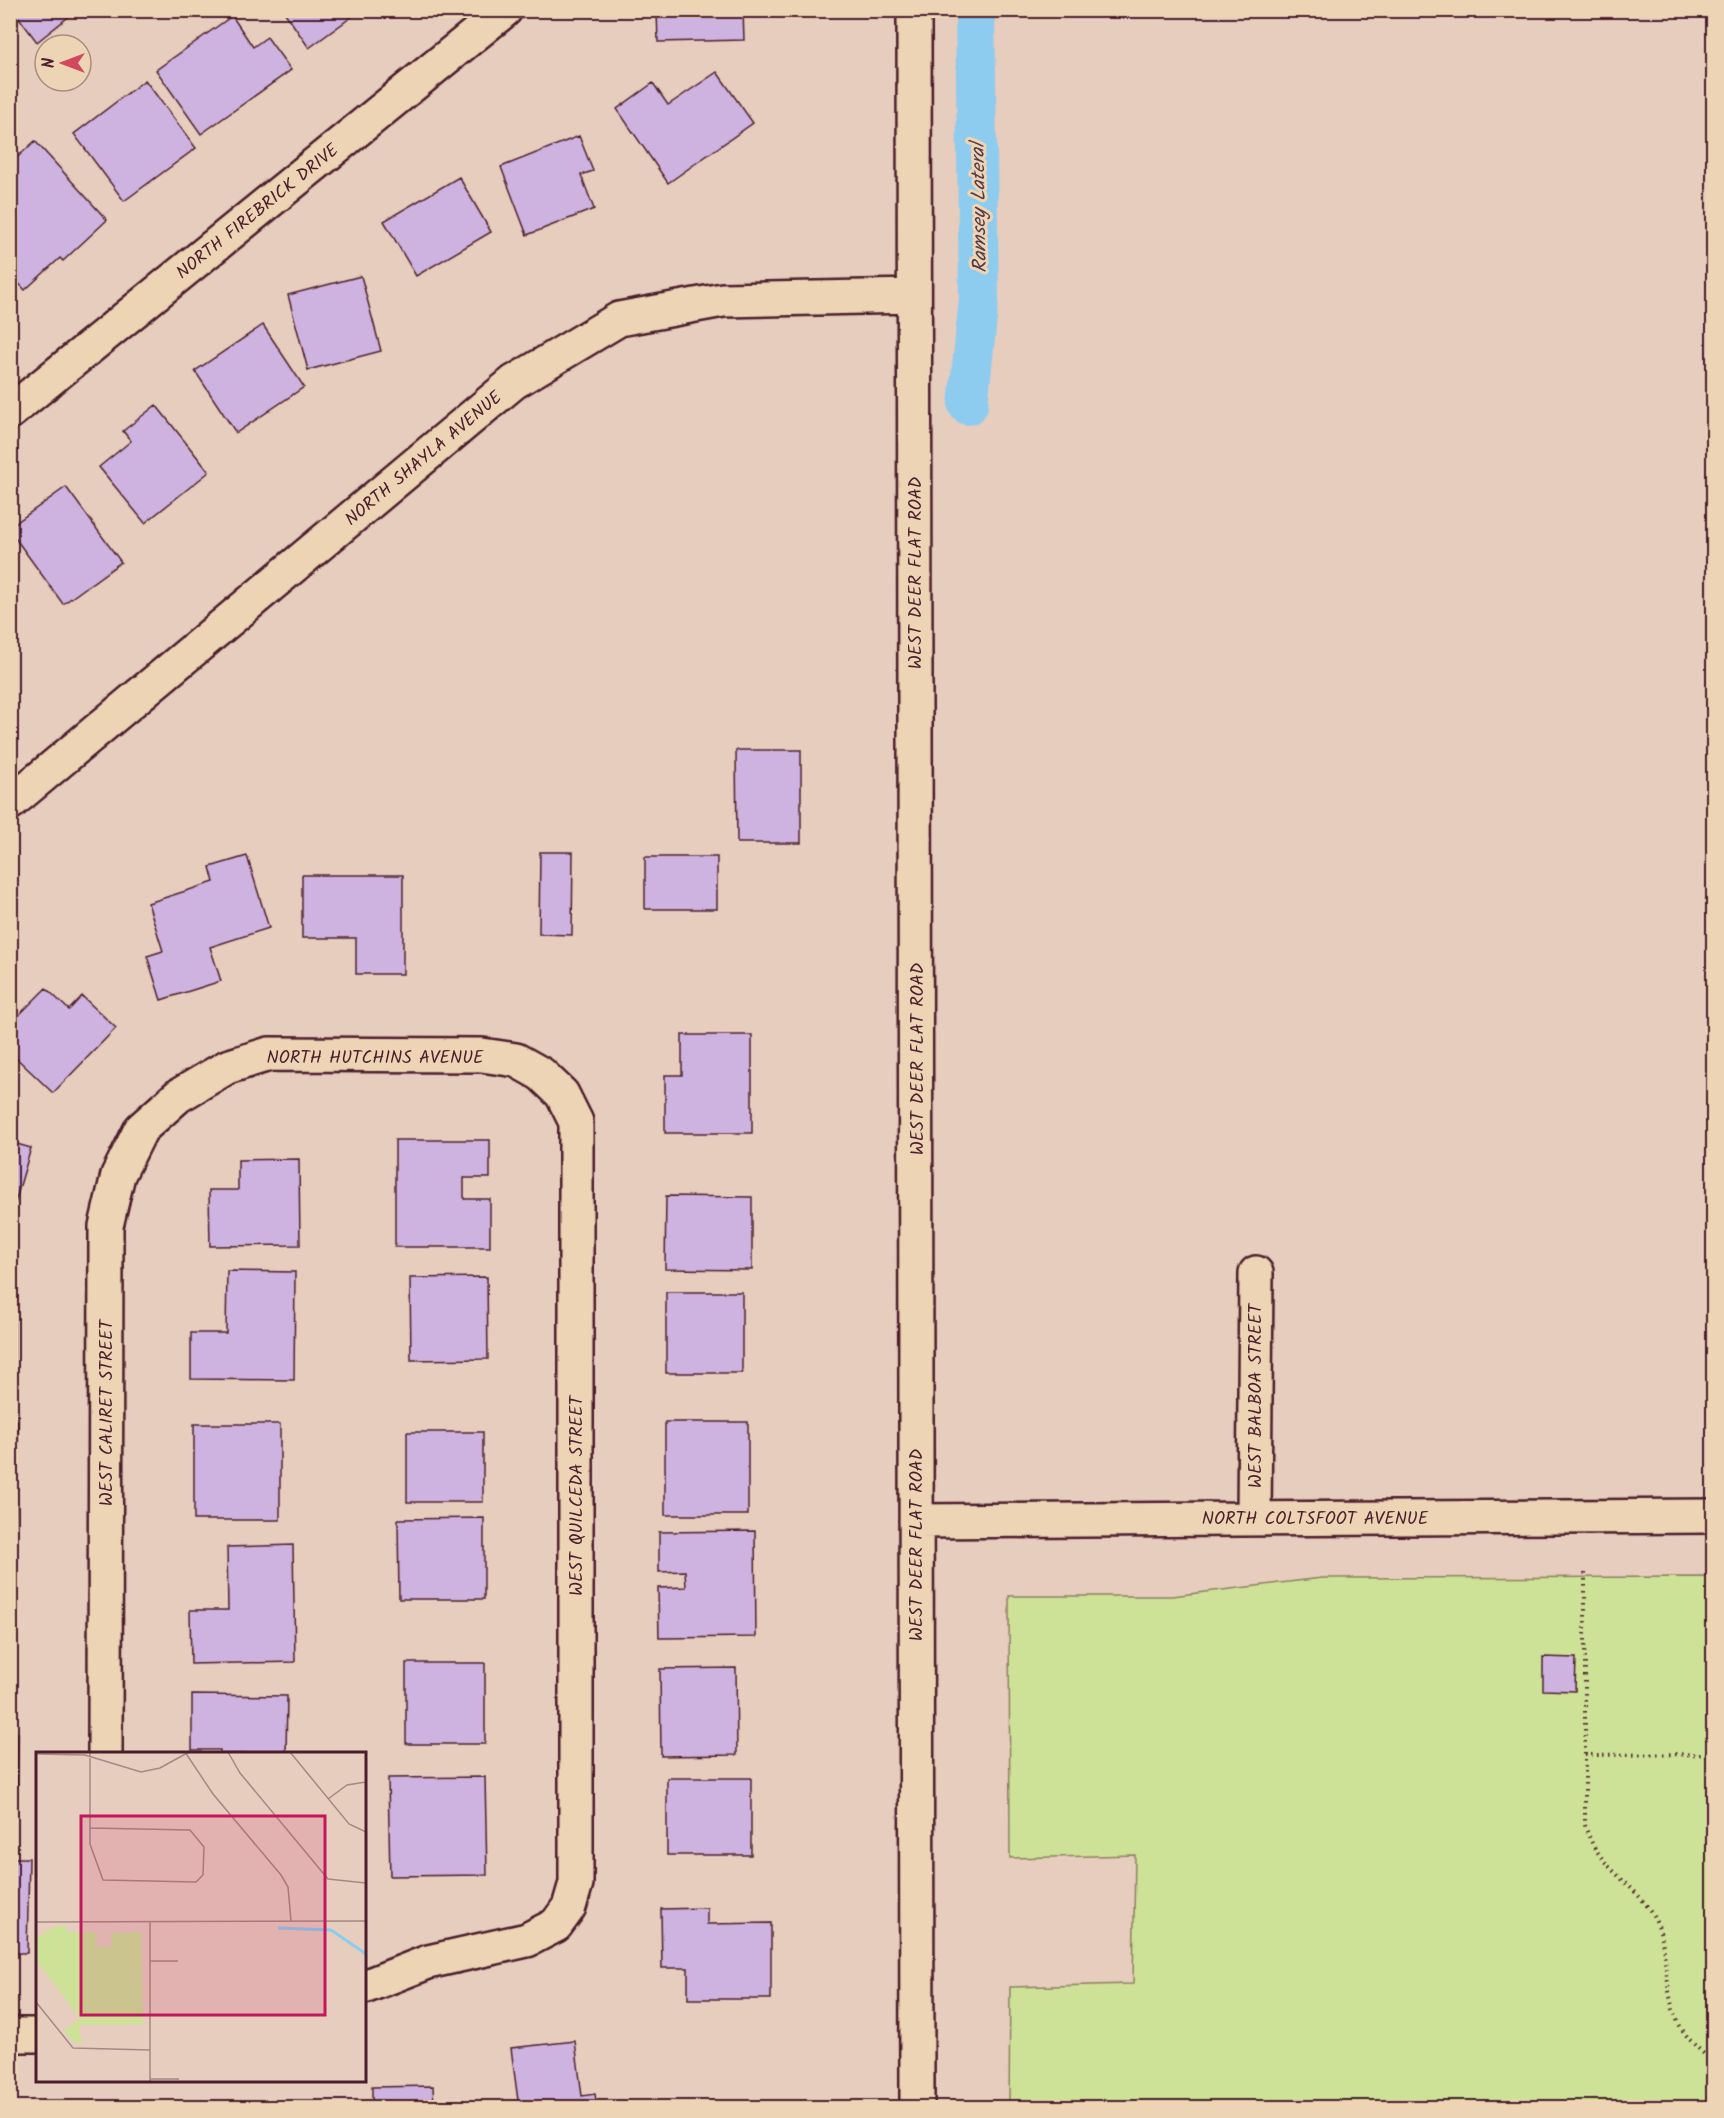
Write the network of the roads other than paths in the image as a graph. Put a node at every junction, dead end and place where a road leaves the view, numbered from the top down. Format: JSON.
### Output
{"nodes":[{"id":1,"x":505,"y":10,"type":"edge"},
{"id":2,"x":914,"y":10,"type":"edge"},
{"id":3,"x":914,"y":296,"type":"junction"},
{"id":4,"x":10,"y":412,"type":"edge"},
{"id":5,"x":10,"y":803,"type":"edge"},
{"id":6,"x":541,"y":1074,"type":"joint"},
{"id":7,"x":178,"y":1096,"type":"joint"},
{"id":8,"x":1256,"y":1273,"type":"dead end"},
{"id":9,"x":1713,"y":1516,"type":"edge"},
{"id":10,"x":1254,"y":1519,"type":"junction"},
{"id":11,"x":916,"y":1521,"type":"junction"},
{"id":12,"x":105,"y":1752,"type":"edge"},
{"id":13,"x":366,"y":1986,"type":"edge"},
{"id":14,"x":10,"y":2035,"type":"edge"},
{"id":15,"x":36,"y":2035,"type":"edge"},
{"id":16,"x":917,"y":2108,"type":"edge"}],
"edges":[{"from":1,"to":4,"type":"street","name":"NORTH FIREBRICK DRIVE"},
{"from":2,"to":3,"type":"street","name":"WEST DEER FLAT ROAD"},
{"from":3,"to":5,"type":"street","name":"NORTH SHAYLA AVENUE"},
{"from":3,"to":11,"type":"street","name":"WEST DEER FLAT ROAD"},
{"from":6,"to":7,"type":"street","name":"NORTH HUTCHINS AVENUE"},
{"from":6,"to":13,"type":"street","name":"WEST QUILCEDA STREET"},
{"from":7,"to":12,"type":"street","name":"WEST CALIRET STREET"},
{"from":8,"to":10,"type":"street","name":"WEST BALBOA STREET"},
{"from":9,"to":10,"type":"street","name":"NORTH COLTSFOOT AVENUE"},
{"from":10,"to":11,"type":"street","name":"NORTH COLTSFOOT AVENUE"},
{"from":11,"to":16,"type":"street","name":"WEST DEER FLAT ROAD"},
{"from":14,"to":15,"type":"street"}]}
